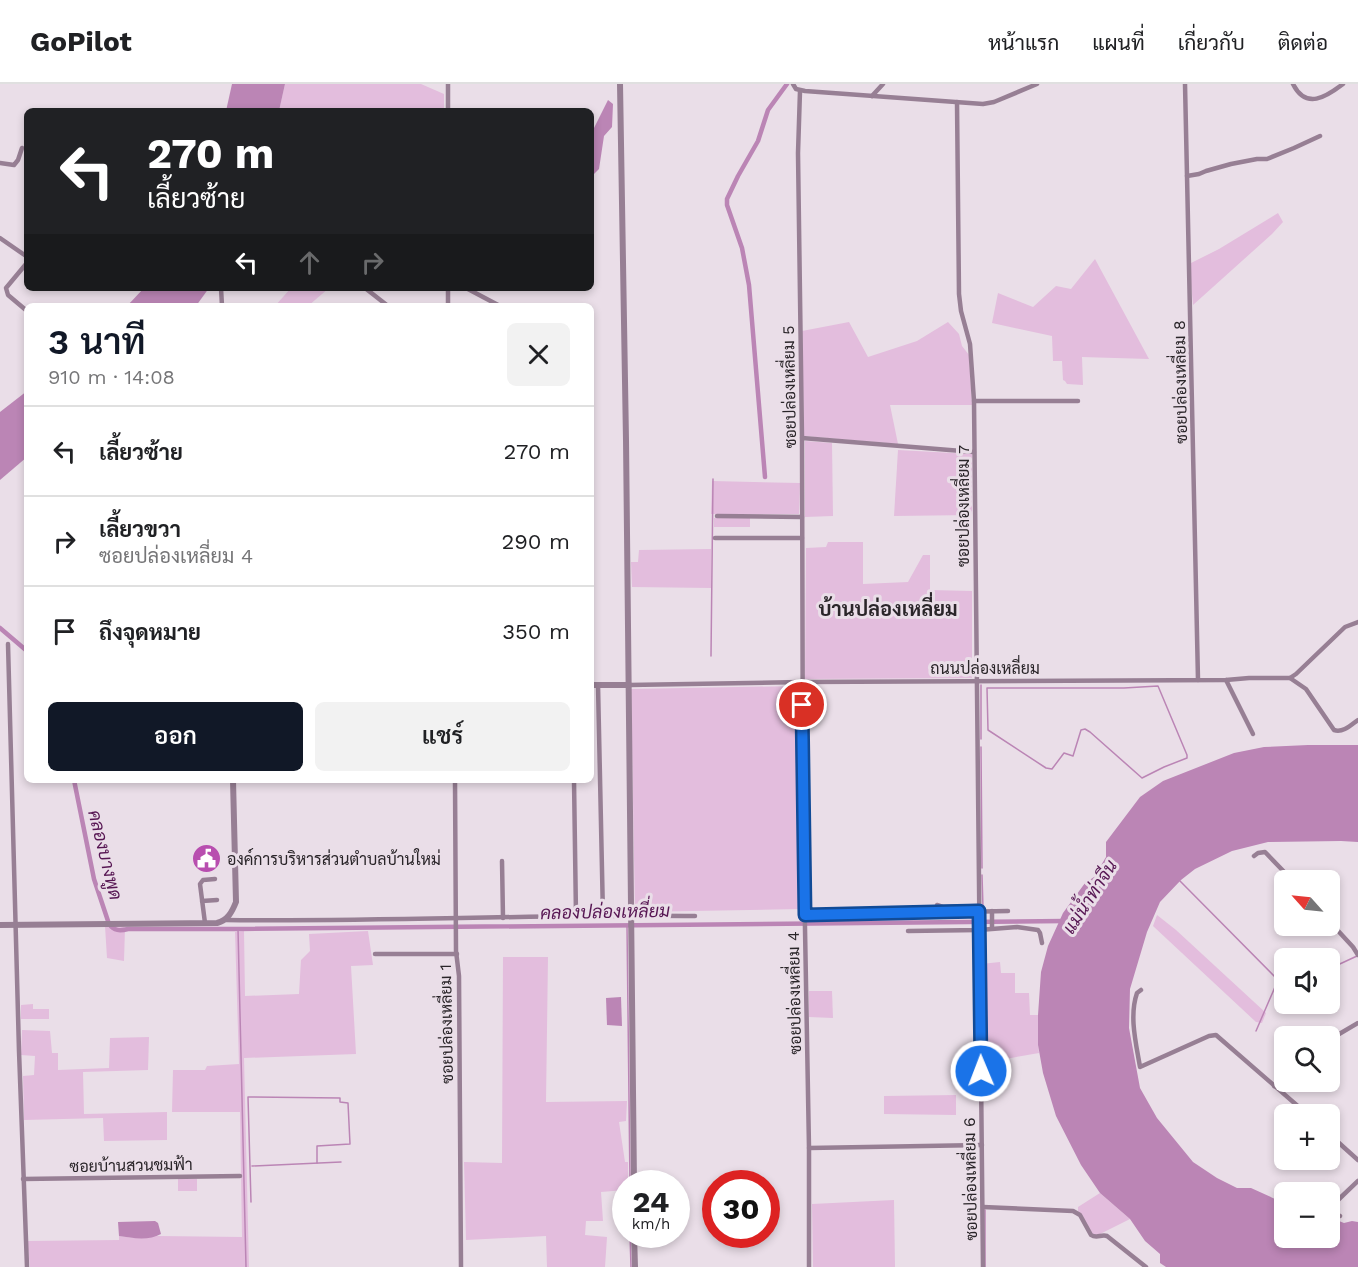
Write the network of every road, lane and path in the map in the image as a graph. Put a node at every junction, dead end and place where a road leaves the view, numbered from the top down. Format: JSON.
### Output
{"nodes":[{"id":1,"x":448,"y":84,"type":"edge"},
{"id":2,"x":620,"y":84,"type":"edge"},
{"id":3,"x":793,"y":84,"type":"edge"},
{"id":4,"x":883,"y":84,"type":"edge"},
{"id":5,"x":1037,"y":84,"type":"edge"},
{"id":6,"x":1185,"y":84,"type":"edge"},
{"id":7,"x":1293,"y":84,"type":"edge"},
{"id":8,"x":1343,"y":84,"type":"edge"},
{"id":9,"x":800,"y":91,"type":"junction"},
{"id":10,"x":872,"y":96,"type":"junction"},
{"id":11,"x":957,"y":102,"type":"junction"},
{"id":12,"x":448,"y":108,"type":"edge"},
{"id":13,"x":1320,"y":136,"type":"dead end"},
{"id":14,"x":22,"y":148,"type":"dead end"},
{"id":15,"x":0,"y":163,"type":"edge"},
{"id":16,"x":1187,"y":176,"type":"junction"},
{"id":17,"x":0,"y":238,"type":"edge"},
{"id":18,"x":24,"y":255,"type":"edge"},
{"id":19,"x":24,"y":266,"type":"edge"},
{"id":20,"x":369,"y":291,"type":"edge"},
{"id":21,"x":472,"y":291,"type":"edge"},
{"id":22,"x":384,"y":303,"type":"edge"},
{"id":23,"x":494,"y":303,"type":"edge"},
{"id":24,"x":24,"y":308,"type":"edge"},
{"id":25,"x":974,"y":401,"type":"junction"},
{"id":26,"x":1078,"y":401,"type":"dead end"},
{"id":27,"x":802,"y":438,"type":"junction"},
{"id":28,"x":974,"y":452,"type":"junction"},
{"id":29,"x":717,"y":516,"type":"dead end"},
{"id":30,"x":802,"y":517,"type":"junction"},
{"id":31,"x":715,"y":538,"type":"dead end"},
{"id":32,"x":802,"y":538,"type":"junction"},
{"id":33,"x":1358,"y":622,"type":"edge"},
{"id":34,"x":8,"y":644,"type":"dead end"},
{"id":35,"x":1290,"y":678,"type":"junction"},
{"id":36,"x":1198,"y":680,"type":"junction"},
{"id":37,"x":1226,"y":680,"type":"junction"},
{"id":38,"x":802,"y":682,"type":"junction"},
{"id":39,"x":977,"y":682,"type":"junction"},
{"id":40,"x":594,"y":685,"type":"edge"},
{"id":41,"x":628,"y":685,"type":"junction"},
{"id":42,"x":1358,"y":720,"type":"edge"},
{"id":43,"x":1253,"y":734,"type":"dead end"},
{"id":44,"x":233,"y":783,"type":"edge"},
{"id":45,"x":455,"y":783,"type":"edge"},
{"id":46,"x":573,"y":783,"type":"edge"},
{"id":47,"x":1254,"y":856,"type":"dead end"},
{"id":48,"x":502,"y":861,"type":"dead end"},
{"id":49,"x":1282,"y":870,"type":"edge"},
{"id":50,"x":215,"y":879,"type":"dead end"},
{"id":51,"x":217,"y":900,"type":"dead end"},
{"id":52,"x":202,"y":901,"type":"junction"},
{"id":53,"x":937,"y":905,"type":"dead end"},
{"id":54,"x":979,"y":911,"type":"junction"},
{"id":55,"x":1008,"y":911,"type":"dead end"},
{"id":56,"x":992,"y":914,"type":"junction"},
{"id":57,"x":805,"y":915,"type":"junction"},
{"id":58,"x":576,"y":916,"type":"junction"},
{"id":59,"x":603,"y":916,"type":"junction"},
{"id":60,"x":695,"y":916,"type":"dead end"},
{"id":61,"x":503,"y":918,"type":"junction"},
{"id":62,"x":226,"y":920,"type":"junction"},
{"id":63,"x":456,"y":921,"type":"junction"},
{"id":64,"x":632,"y":922,"type":"junction"},
{"id":65,"x":205,"y":924,"type":"junction"},
{"id":66,"x":0,"y":925,"type":"edge"},
{"id":67,"x":16,"y":926,"type":"junction"},
{"id":68,"x":992,"y":926,"type":"junction"},
{"id":69,"x":979,"y":928,"type":"junction"},
{"id":70,"x":908,"y":931,"type":"dead end"},
{"id":71,"x":1340,"y":933,"type":"edge"},
{"id":72,"x":1042,"y":943,"type":"dead end"},
{"id":73,"x":375,"y":954,"type":"dead end"},
{"id":74,"x":457,"y":954,"type":"junction"},
{"id":75,"x":1358,"y":955,"type":"edge"},
{"id":76,"x":1141,"y":990,"type":"dead end"},
{"id":77,"x":1358,"y":1023,"type":"edge"},
{"id":78,"x":1340,"y":1034,"type":"edge"},
{"id":79,"x":1274,"y":1086,"type":"edge"},
{"id":80,"x":1281,"y":1092,"type":"edge"},
{"id":81,"x":1295,"y":1104,"type":"edge"},
{"id":82,"x":1340,"y":1144,"type":"edge"},
{"id":83,"x":982,"y":1145,"type":"junction"},
{"id":84,"x":809,"y":1148,"type":"junction"},
{"id":85,"x":1358,"y":1160,"type":"edge"},
{"id":86,"x":634,"y":1170,"type":"edge"},
{"id":87,"x":240,"y":1176,"type":"dead end"},
{"id":88,"x":23,"y":1179,"type":"junction"},
{"id":89,"x":1358,"y":1181,"type":"edge"},
{"id":90,"x":1340,"y":1198,"type":"edge"},
{"id":91,"x":983,"y":1207,"type":"junction"},
{"id":92,"x":634,"y":1248,"type":"edge"},
{"id":93,"x":27,"y":1267,"type":"edge"},
{"id":94,"x":461,"y":1267,"type":"edge"},
{"id":95,"x":635,"y":1267,"type":"edge"},
{"id":96,"x":809,"y":1267,"type":"edge"},
{"id":97,"x":983,"y":1267,"type":"edge"},
{"id":98,"x":1146,"y":1267,"type":"edge"}],
"edges":[{"from":1,"to":12,"type":"street"},
{"from":2,"to":41,"type":"street"},
{"from":3,"to":9,"type":"street"},
{"from":4,"to":10,"type":"street"},
{"from":5,"to":11,"type":"street"},
{"from":6,"to":16,"type":"street","name":"ซอยปล่องเหลี่ยม 8"},
{"from":7,"to":8,"type":"street"},
{"from":9,"to":10,"type":"street"},
{"from":9,"to":27,"type":"street","name":"ซอยปล่องเหลี่ยม 5"},
{"from":10,"to":11,"type":"street"},
{"from":11,"to":25,"type":"street","name":"ซอยปล่องเหลี่ยม 7"},
{"from":13,"to":16,"type":"street"},
{"from":14,"to":15,"type":"street"},
{"from":16,"to":36,"type":"street","name":"ซอยปล่องเหลี่ยม 8"},
{"from":17,"to":18,"type":"street"},
{"from":19,"to":24,"type":"street"},
{"from":20,"to":22,"type":"street"},
{"from":21,"to":23,"type":"street"},
{"from":25,"to":26,"type":"street"},
{"from":25,"to":28,"type":"street","name":"ซอยปล่องเหลี่ยม 7"},
{"from":27,"to":28,"type":"street"},
{"from":27,"to":30,"type":"street","name":"ซอยปล่องเหลี่ยม 5"},
{"from":28,"to":39,"type":"street","name":"ซอยปล่องเหลี่ยม 7"},
{"from":29,"to":30,"type":"street"},
{"from":30,"to":32,"type":"street","name":"ซอยปล่องเหลี่ยม 5"},
{"from":31,"to":32,"type":"street"},
{"from":32,"to":38,"type":"street","name":"ซอยปล่องเหลี่ยม 5"},
{"from":33,"to":35,"type":"street"},
{"from":34,"to":67,"type":"street"},
{"from":35,"to":37,"type":"street","name":"ถนนปล่องเหลี่ยม"},
{"from":35,"to":42,"type":"street"},
{"from":36,"to":37,"type":"street","name":"ถนนปล่องเหลี่ยม"},
{"from":36,"to":39,"type":"street","name":"ถนนปล่องเหลี่ยม"},
{"from":37,"to":43,"type":"street"},
{"from":38,"to":39,"type":"street","name":"ถนนปล่องเหลี่ยม"},
{"from":38,"to":41,"type":"street","name":"ถนนปล่องเหลี่ยม"},
{"from":38,"to":57,"type":"street","name":"ซอยปล่องเหลี่ยม 4"},
{"from":39,"to":54,"type":"street","name":"ซอยปล่องเหลี่ยม 7"},
{"from":40,"to":41,"type":"street","name":"ถนนปล่องเหลี่ยม"},
{"from":40,"to":59,"type":"street"},
{"from":41,"to":64,"type":"street"},
{"from":44,"to":62,"type":"street"},
{"from":45,"to":63,"type":"street","name":"ซอยปล่องเหลี่ยม 1"},
{"from":46,"to":58,"type":"street"},
{"from":47,"to":49,"type":"street"},
{"from":48,"to":61,"type":"street"},
{"from":50,"to":52,"type":"street"},
{"from":51,"to":52,"type":"street"},
{"from":52,"to":65,"type":"street"},
{"from":53,"to":54,"type":"street"},
{"from":54,"to":56,"type":"street"},
{"from":54,"to":57,"type":"street"},
{"from":54,"to":69,"type":"street","name":"ซอยปล่องเหลี่ยม 6"},
{"from":55,"to":56,"type":"street"},
{"from":56,"to":68,"type":"street"},
{"from":57,"to":84,"type":"street","name":"ซอยปล่องเหลี่ยม 4"},
{"from":58,"to":59,"type":"street"},
{"from":58,"to":61,"type":"street"},
{"from":59,"to":64,"type":"street"},
{"from":60,"to":64,"type":"street"},
{"from":61,"to":63,"type":"street"},
{"from":62,"to":63,"type":"street"},
{"from":62,"to":65,"type":"street"},
{"from":63,"to":74,"type":"street","name":"ซอยปล่องเหลี่ยม 1"},
{"from":64,"to":86,"type":"street"},
{"from":65,"to":67,"type":"street"},
{"from":66,"to":67,"type":"street"},
{"from":67,"to":88,"type":"street"},
{"from":68,"to":69,"type":"street"},
{"from":68,"to":72,"type":"street"},
{"from":69,"to":70,"type":"street"},
{"from":69,"to":83,"type":"street","name":"ซอยปล่องเหลี่ยม 6"},
{"from":71,"to":75,"type":"street"},
{"from":73,"to":74,"type":"street"},
{"from":74,"to":94,"type":"street","name":"ซอยปล่องเหลี่ยม 1"},
{"from":76,"to":79,"type":"street"},
{"from":77,"to":78,"type":"street"},
{"from":80,"to":81,"type":"street"},
{"from":82,"to":85,"type":"street"},
{"from":83,"to":84,"type":"street"},
{"from":83,"to":91,"type":"street","name":"ซอยปล่องเหลี่ยม 6"},
{"from":84,"to":96,"type":"street","name":"ซอยปล่องเหลี่ยม 4"},
{"from":87,"to":88,"type":"street","name":"ซอยบ้านสวนชมฟ้า"},
{"from":88,"to":93,"type":"street"},
{"from":89,"to":90,"type":"street"},
{"from":91,"to":97,"type":"street","name":"ซอยปล่องเหลี่ยม 6"},
{"from":91,"to":98,"type":"street"},
{"from":92,"to":95,"type":"street"}]}
